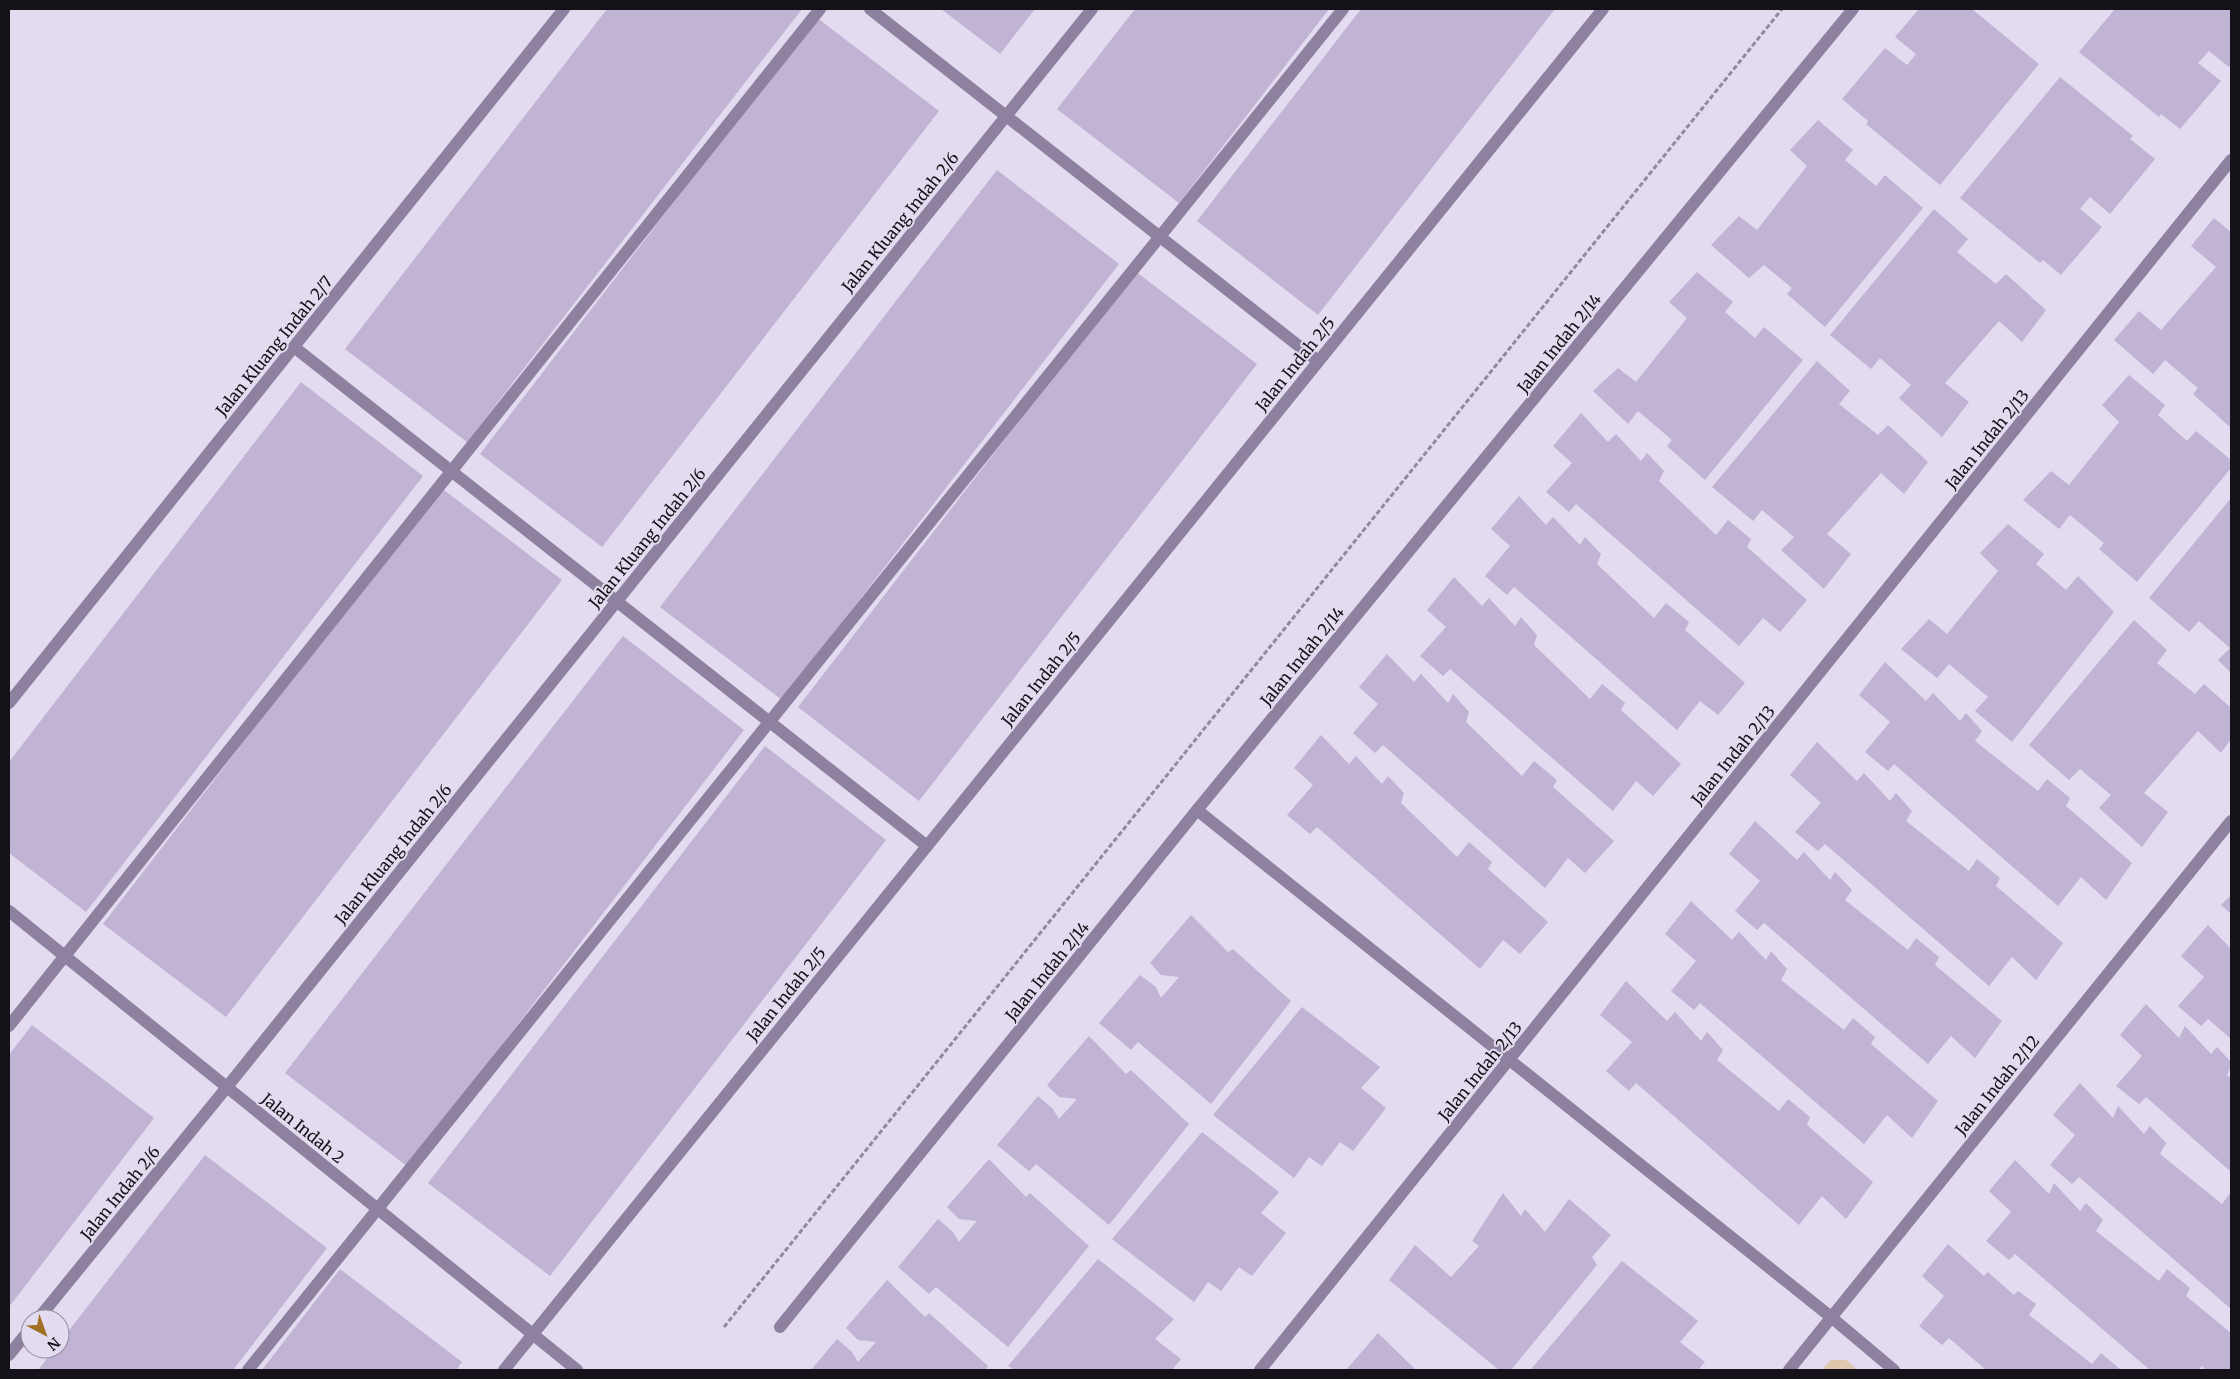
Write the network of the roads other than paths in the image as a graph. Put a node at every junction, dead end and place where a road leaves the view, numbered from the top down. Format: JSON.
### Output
{"nodes":[{"id":1,"x":564,"y":9,"type":"edge"},
{"id":2,"x":820,"y":9,"type":"edge"},
{"id":3,"x":870,"y":9,"type":"edge"},
{"id":4,"x":1092,"y":9,"type":"edge"},
{"id":5,"x":1343,"y":9,"type":"edge"},
{"id":6,"x":1603,"y":9,"type":"edge"},
{"id":7,"x":1853,"y":9,"type":"edge"},
{"id":8,"x":1006,"y":116,"type":"junction"},
{"id":9,"x":2231,"y":160,"type":"edge"},
{"id":10,"x":1160,"y":237,"type":"junction"},
{"id":11,"x":294,"y":347,"type":"junction"},
{"id":12,"x":1318,"y":361,"type":"junction"},
{"id":13,"x":451,"y":471,"type":"junction"},
{"id":14,"x":616,"y":602,"type":"junction"},
{"id":15,"x":9,"y":703,"type":"edge"},
{"id":16,"x":768,"y":722,"type":"junction"},
{"id":17,"x":1197,"y":810,"type":"junction"},
{"id":18,"x":2231,"y":821,"type":"edge"},
{"id":19,"x":927,"y":846,"type":"junction"},
{"id":20,"x":9,"y":911,"type":"edge"},
{"id":21,"x":64,"y":955,"type":"junction"},
{"id":22,"x":9,"y":1026,"type":"edge"},
{"id":23,"x":1509,"y":1061,"type":"junction"},
{"id":24,"x":227,"y":1087,"type":"junction"},
{"id":25,"x":378,"y":1209,"type":"junction"},
{"id":26,"x":46,"y":1309,"type":"edge"},
{"id":27,"x":1831,"y":1317,"type":"junction"},
{"id":28,"x":780,"y":1328,"type":"dead end"},
{"id":29,"x":533,"y":1334,"type":"junction"},
{"id":30,"x":20,"y":1341,"type":"edge"},
{"id":31,"x":9,"y":1355,"type":"edge"},
{"id":32,"x":248,"y":1370,"type":"edge"},
{"id":33,"x":504,"y":1370,"type":"edge"},
{"id":34,"x":576,"y":1370,"type":"edge"},
{"id":35,"x":1260,"y":1370,"type":"edge"},
{"id":36,"x":1789,"y":1370,"type":"edge"},
{"id":37,"x":1894,"y":1370,"type":"edge"}],
"edges":[{"from":1,"to":11,"type":"street","name":"Jalan Kluang Indah 2/7"},
{"from":2,"to":13,"type":"street"},
{"from":3,"to":8,"type":"street"},
{"from":4,"to":8,"type":"street","name":"Jalan Kluang Indah 2/6"},
{"from":5,"to":10,"type":"street"},
{"from":6,"to":12,"type":"street","name":"Jalan Indah 2/5"},
{"from":7,"to":17,"type":"street","name":"Jalan Indah 2/14"},
{"from":8,"to":10,"type":"street"},
{"from":8,"to":14,"type":"street","name":"Jalan Kluang Indah 2/6"},
{"from":9,"to":23,"type":"street","name":"Jalan Indah 2/13"},
{"from":10,"to":12,"type":"street"},
{"from":10,"to":16,"type":"street"},
{"from":11,"to":13,"type":"street"},
{"from":11,"to":15,"type":"street","name":"Jalan Kluang Indah 2/7"},
{"from":12,"to":19,"type":"street","name":"Jalan Indah 2/5"},
{"from":13,"to":14,"type":"street"},
{"from":13,"to":21,"type":"street"},
{"from":14,"to":16,"type":"street"},
{"from":14,"to":24,"type":"street","name":"Jalan Kluang Indah 2/6"},
{"from":16,"to":19,"type":"street"},
{"from":16,"to":25,"type":"street"},
{"from":17,"to":23,"type":"street"},
{"from":17,"to":28,"type":"street","name":"Jalan Indah 2/14"},
{"from":18,"to":27,"type":"street","name":"Jalan Indah 2/12"},
{"from":19,"to":29,"type":"street","name":"Jalan Indah 2/5"},
{"from":20,"to":21,"type":"street","name":"Jalan Indah 2"},
{"from":21,"to":22,"type":"street"},
{"from":21,"to":24,"type":"street","name":"Jalan Indah 2"},
{"from":23,"to":27,"type":"street"},
{"from":23,"to":35,"type":"street","name":"Jalan Indah 2/13"},
{"from":24,"to":25,"type":"street","name":"Jalan Indah 2"},
{"from":24,"to":26,"type":"street","name":"Jalan Indah 2/6"},
{"from":25,"to":29,"type":"street","name":"Jalan Indah 2"},
{"from":25,"to":32,"type":"street"},
{"from":27,"to":36,"type":"street","name":"Jalan Indah 2/12"},
{"from":27,"to":37,"type":"street"},
{"from":29,"to":33,"type":"street","name":"Jalan Indah 2/5"},
{"from":29,"to":34,"type":"street","name":"Jalan Indah 2"},
{"from":30,"to":31,"type":"street"}]}
